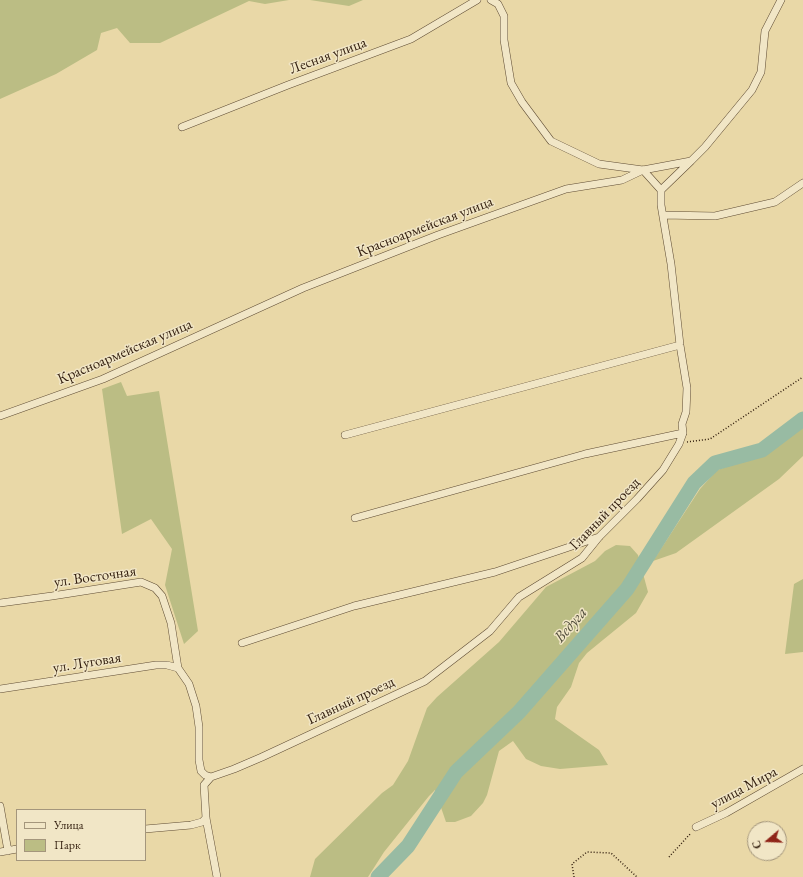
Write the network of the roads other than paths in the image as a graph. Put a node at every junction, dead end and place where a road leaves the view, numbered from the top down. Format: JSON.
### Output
{"nodes":[{"id":1,"x":477,"y":0,"type":"edge"},
{"id":2,"x":491,"y":0,"type":"edge"},
{"id":3,"x":781,"y":0,"type":"edge"},
{"id":4,"x":182,"y":127,"type":"dead end"},
{"id":5,"x":691,"y":161,"type":"junction"},
{"id":6,"x":643,"y":170,"type":"junction"},
{"id":7,"x":803,"y":183,"type":"edge"},
{"id":8,"x":661,"y":190,"type":"junction"},
{"id":9,"x":663,"y":215,"type":"junction"},
{"id":10,"x":680,"y":345,"type":"junction"},
{"id":11,"x":0,"y":416,"type":"edge"},
{"id":12,"x":683,"y":433,"type":"junction"},
{"id":13,"x":345,"y":436,"type":"dead end"},
{"id":14,"x":355,"y":518,"type":"dead end"},
{"id":15,"x":599,"y":537,"type":"junction"},
{"id":16,"x":0,"y":603,"type":"edge"},
{"id":17,"x":242,"y":644,"type":"dead end"},
{"id":18,"x":178,"y":668,"type":"junction"},
{"id":19,"x":0,"y":689,"type":"edge"},
{"id":20,"x":803,"y":769,"type":"edge"},
{"id":21,"x":211,"y":777,"type":"junction"},
{"id":22,"x":0,"y":806,"type":"edge"},
{"id":23,"x":206,"y":818,"type":"junction"},
{"id":24,"x":696,"y":827,"type":"road end"},
{"id":25,"x":146,"y":829,"type":"edge"},
{"id":26,"x":16,"y":849,"type":"edge"},
{"id":27,"x":4,"y":851,"type":"edge"},
{"id":28,"x":217,"y":877,"type":"edge"}],
"edges":[{"from":1,"to":4,"type":"street","name":"Лесная улица"},
{"from":2,"to":6,"type":"street"},
{"from":3,"to":5,"type":"street"},
{"from":5,"to":6,"type":"street","name":"Красноармейская улица"},
{"from":5,"to":8,"type":"street"},
{"from":6,"to":8,"type":"street"},
{"from":6,"to":11,"type":"street","name":"Красноармейская улица"},
{"from":7,"to":9,"type":"street"},
{"from":8,"to":9,"type":"street","name":"Главный проезд"},
{"from":9,"to":10,"type":"street","name":"Главный проезд"},
{"from":10,"to":12,"type":"street","name":"Главный проезд"},
{"from":10,"to":13,"type":"street"},
{"from":12,"to":14,"type":"street"},
{"from":12,"to":15,"type":"street","name":"Главный проезд"},
{"from":15,"to":17,"type":"street"},
{"from":15,"to":21,"type":"street","name":"Главный проезд"},
{"from":16,"to":18,"type":"street","name":"ул. Восточная"},
{"from":18,"to":19,"type":"street","name":"ул. Луговая"},
{"from":18,"to":21,"type":"street"},
{"from":20,"to":24,"type":"street","name":"улица Мира"},
{"from":21,"to":23,"type":"street"},
{"from":22,"to":27,"type":"street"},
{"from":23,"to":25,"type":"street"},
{"from":23,"to":28,"type":"street"},
{"from":26,"to":27,"type":"street"}]}
